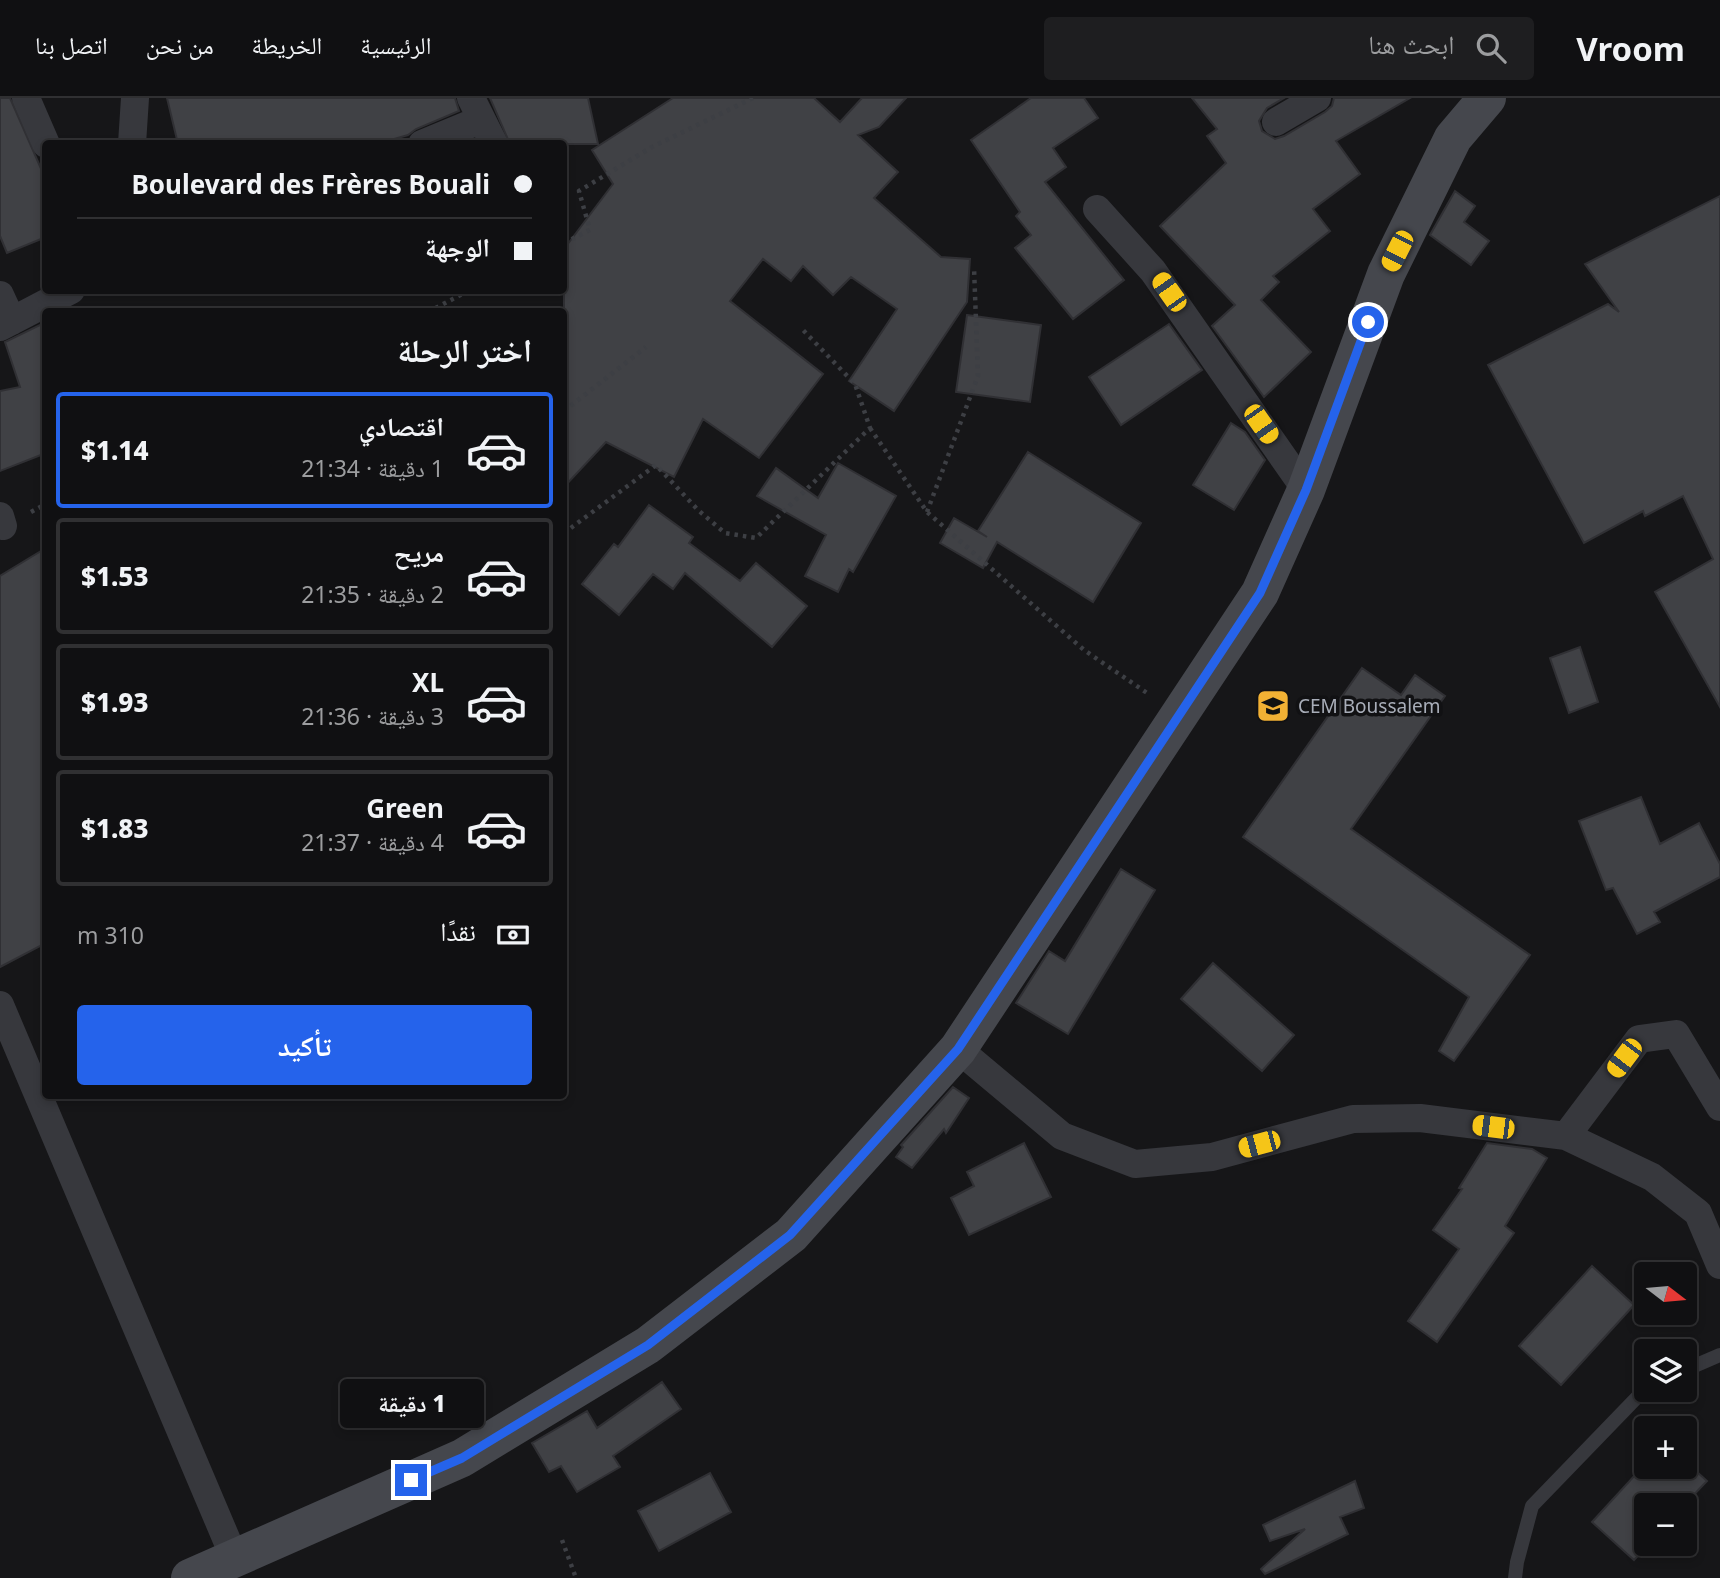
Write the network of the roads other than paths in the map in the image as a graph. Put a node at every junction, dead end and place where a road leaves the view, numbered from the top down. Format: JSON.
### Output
{"nodes":[{"id":1,"x":26,"y":98,"type":"edge"},
{"id":2,"x":135,"y":98,"type":"edge"},
{"id":3,"x":1317,"y":98,"type":"edge"},
{"id":4,"x":1487,"y":98,"type":"edge"},
{"id":5,"x":481,"y":120,"type":"edge"},
{"id":6,"x":1276,"y":122,"type":"dead end"},
{"id":7,"x":44,"y":140,"type":"edge"},
{"id":8,"x":132,"y":140,"type":"edge"},
{"id":9,"x":432,"y":140,"type":"edge"},
{"id":10,"x":1097,"y":209,"type":"dead end"},
{"id":11,"x":63,"y":294,"type":"edge"},
{"id":12,"x":0,"y":295,"type":"edge"},
{"id":13,"x":6,"y":324,"type":"edge"},
{"id":14,"x":1306,"y":490,"type":"junction"},
{"id":15,"x":0,"y":1005,"type":"edge"},
{"id":16,"x":958,"y":1049,"type":"junction"},
{"id":17,"x":40,"y":1082,"type":"edge"},
{"id":18,"x":47,"y":1099,"type":"edge"},
{"id":19,"x":1720,"y":1107,"type":"edge"},
{"id":20,"x":1566,"y":1136,"type":"junction"},
{"id":21,"x":1709,"y":1210,"type":"edge"},
{"id":22,"x":1720,"y":1265,"type":"edge"},
{"id":23,"x":1720,"y":1355,"type":"edge"},
{"id":24,"x":1697,"y":1365,"type":"edge"},
{"id":25,"x":1634,"y":1400,"type":"edge"},
{"id":26,"x":234,"y":1557,"type":"junction"},
{"id":27,"x":190,"y":1578,"type":"edge"},
{"id":28,"x":1516,"y":1578,"type":"edge"}],
"edges":[{"from":1,"to":7,"type":"street"},
{"from":2,"to":8,"type":"street"},
{"from":3,"to":6,"type":"street"},
{"from":4,"to":14,"type":"street"},
{"from":5,"to":9,"type":"street"},
{"from":10,"to":14,"type":"street"},
{"from":11,"to":13,"type":"street"},
{"from":12,"to":13,"type":"street"},
{"from":14,"to":16,"type":"street"},
{"from":15,"to":17,"type":"street"},
{"from":16,"to":20,"type":"street"},
{"from":16,"to":26,"type":"street"},
{"from":18,"to":26,"type":"street"},
{"from":19,"to":20,"type":"street"},
{"from":20,"to":21,"type":"street"},
{"from":21,"to":22,"type":"street"},
{"from":23,"to":24,"type":"lane"},
{"from":25,"to":28,"type":"lane"},
{"from":26,"to":27,"type":"street"}]}
